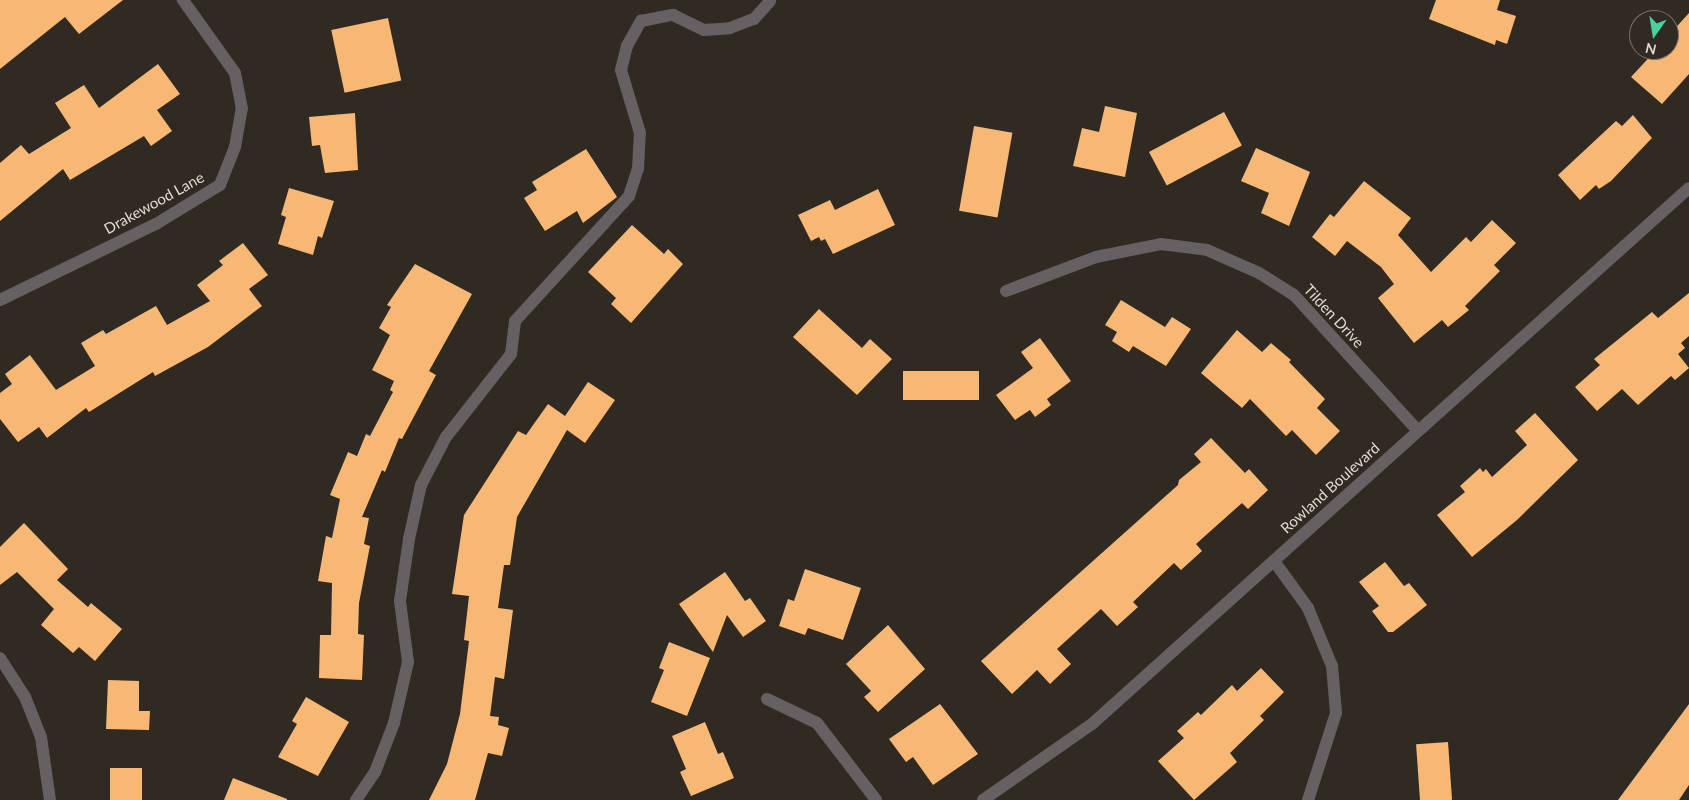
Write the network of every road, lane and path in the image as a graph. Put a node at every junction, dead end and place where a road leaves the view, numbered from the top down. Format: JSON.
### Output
{"nodes":[{"id":1,"x":182,"y":0,"type":"edge"},
{"id":2,"x":770,"y":0,"type":"edge"},
{"id":3,"x":1689,"y":188,"type":"edge"},
{"id":4,"x":1006,"y":291,"type":"dead end"},
{"id":5,"x":0,"y":300,"type":"edge"},
{"id":6,"x":1418,"y":431,"type":"junction"},
{"id":7,"x":1274,"y":561,"type":"junction"},
{"id":8,"x":0,"y":658,"type":"edge"},
{"id":9,"x":767,"y":699,"type":"dead end"},
{"id":10,"x":50,"y":800,"type":"edge"},
{"id":11,"x":356,"y":800,"type":"edge"},
{"id":12,"x":876,"y":800,"type":"edge"},
{"id":13,"x":983,"y":800,"type":"edge"},
{"id":14,"x":1308,"y":800,"type":"edge"}],
"edges":[{"from":1,"to":5,"type":"street","name":"Drakewood Lane"},
{"from":2,"to":11,"type":"street"},
{"from":3,"to":6,"type":"street","name":"Rowland Boulevard"},
{"from":4,"to":6,"type":"street","name":"Tilden Drive"},
{"from":6,"to":7,"type":"street","name":"Rowland Boulevard"},
{"from":7,"to":13,"type":"street","name":"Rowland Boulevard"},
{"from":7,"to":14,"type":"street"},
{"from":8,"to":10,"type":"street"},
{"from":9,"to":12,"type":"street"}]}
